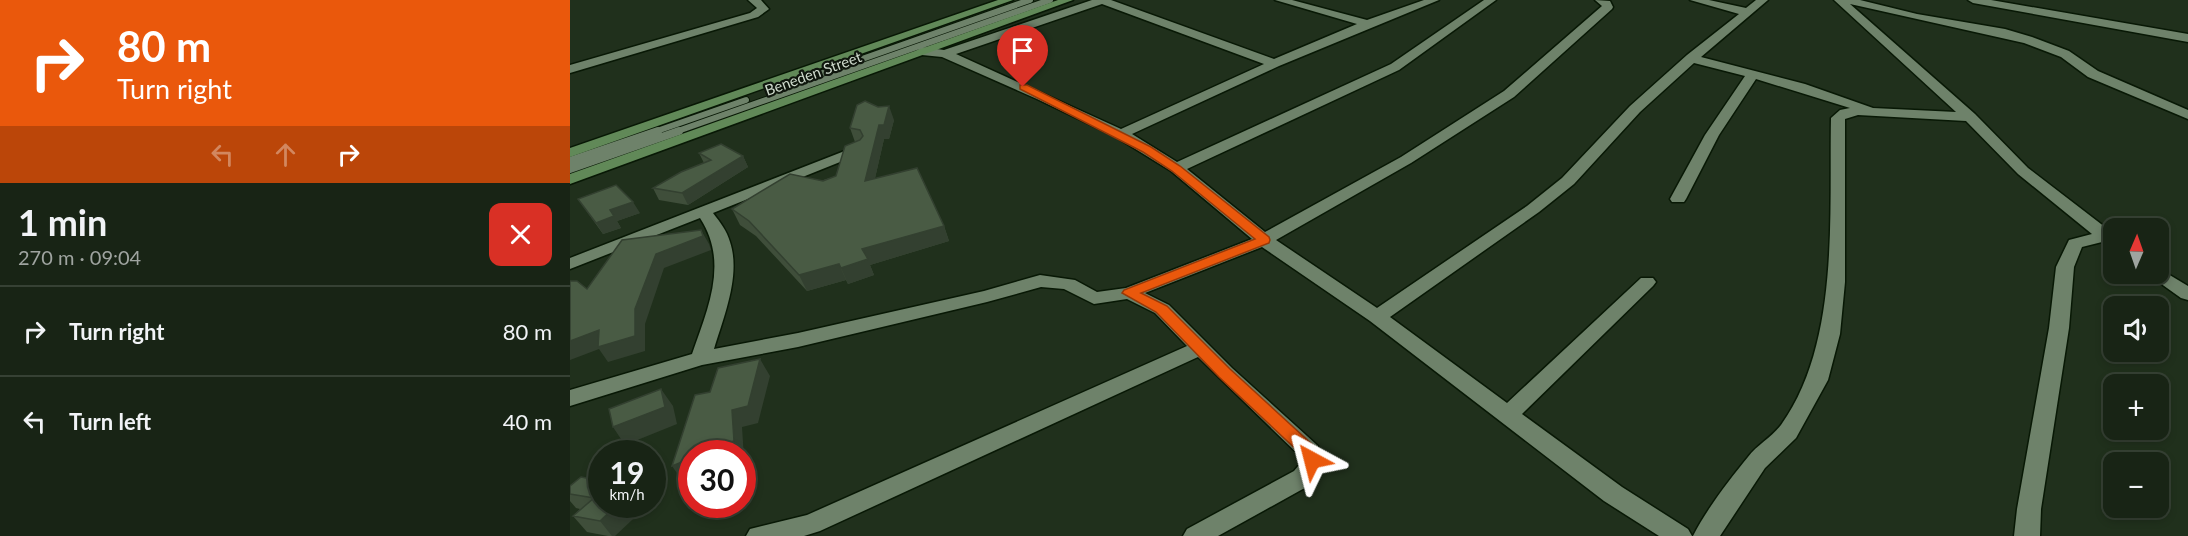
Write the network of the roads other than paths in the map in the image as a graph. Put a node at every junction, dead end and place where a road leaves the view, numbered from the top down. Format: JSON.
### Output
{"nodes":[{"id":1,"x":753,"y":0,"type":"edge"},
{"id":2,"x":1008,"y":0,"type":"edge"},
{"id":3,"x":1030,"y":0,"type":"edge"},
{"id":4,"x":1050,"y":0,"type":"edge"},
{"id":5,"x":1068,"y":0,"type":"edge"},
{"id":6,"x":1102,"y":0,"type":"edge"},
{"id":7,"x":1280,"y":0,"type":"edge"},
{"id":8,"x":1434,"y":0,"type":"edge"},
{"id":9,"x":1491,"y":0,"type":"edge"},
{"id":10,"x":1600,"y":0,"type":"edge"},
{"id":11,"x":1695,"y":0,"type":"edge"},
{"id":12,"x":1762,"y":0,"type":"edge"},
{"id":13,"x":1839,"y":0,"type":"edge"},
{"id":14,"x":1847,"y":0,"type":"edge"},
{"id":15,"x":1973,"y":0,"type":"edge"},
{"id":16,"x":1747,"y":12,"type":"junction"},
{"id":17,"x":1368,"y":24,"type":"junction"},
{"id":18,"x":2187,"y":35,"type":"edge"},
{"id":19,"x":922,"y":51,"type":"junction"},
{"id":20,"x":945,"y":54,"type":"junction"},
{"id":21,"x":1691,"y":58,"type":"junction"},
{"id":22,"x":1275,"y":63,"type":"junction"},
{"id":23,"x":570,"y":69,"type":"edge"},
{"id":24,"x":1753,"y":74,"type":"junction"},
{"id":25,"x":1875,"y":111,"type":"junction"},
{"id":26,"x":2188,"y":115,"type":"edge"},
{"id":27,"x":1970,"y":117,"type":"junction"},
{"id":28,"x":1121,"y":134,"type":"junction"},
{"id":29,"x":860,"y":149,"type":"edge"},
{"id":30,"x":570,"y":153,"type":"edge"},
{"id":31,"x":570,"y":161,"type":"edge"},
{"id":32,"x":1176,"y":168,"type":"junction"},
{"id":33,"x":570,"y":169,"type":"edge"},
{"id":34,"x":570,"y":179,"type":"edge"},
{"id":35,"x":1678,"y":199,"type":"dead end"},
{"id":36,"x":703,"y":210,"type":"junction"},
{"id":37,"x":2103,"y":234,"type":"edge"},
{"id":38,"x":1264,"y":240,"type":"junction"},
{"id":39,"x":2103,"y":240,"type":"edge"},
{"id":40,"x":570,"y":264,"type":"edge"},
{"id":41,"x":1647,"y":282,"type":"dead end"},
{"id":42,"x":2169,"y":282,"type":"edge"},
{"id":43,"x":1129,"y":293,"type":"junction"},
{"id":44,"x":2188,"y":294,"type":"edge"},
{"id":45,"x":1377,"y":317,"type":"junction"},
{"id":46,"x":1200,"y":348,"type":"junction"},
{"id":47,"x":702,"y":358,"type":"junction"},
{"id":48,"x":570,"y":399,"type":"edge"},
{"id":49,"x":1508,"y":415,"type":"junction"},
{"id":50,"x":759,"y":536,"type":"edge"},
{"id":51,"x":1196,"y":536,"type":"edge"},
{"id":52,"x":1679,"y":536,"type":"edge"},
{"id":53,"x":1706,"y":536,"type":"edge"},
{"id":54,"x":2027,"y":536,"type":"edge"}],
"edges":[{"from":1,"to":23,"type":"street"},
{"from":2,"to":30,"type":"main road","name":"Beneden Street"},
{"from":3,"to":31,"type":"lane"},
{"from":4,"to":33,"type":"lane"},
{"from":5,"to":19,"type":"main road","name":"Beneden Street"},
{"from":6,"to":20,"type":"street"},
{"from":6,"to":22,"type":"street"},
{"from":7,"to":17,"type":"street"},
{"from":8,"to":17,"type":"street"},
{"from":9,"to":32,"type":"street"},
{"from":10,"to":38,"type":"street"},
{"from":11,"to":16,"type":"street"},
{"from":12,"to":16,"type":"street"},
{"from":13,"to":27,"type":"street"},
{"from":14,"to":26,"type":"street"},
{"from":15,"to":18,"type":"street"},
{"from":16,"to":21,"type":"street"},
{"from":17,"to":22,"type":"street"},
{"from":19,"to":20,"type":"street"},
{"from":19,"to":34,"type":"main road","name":"Beneden Street"},
{"from":20,"to":28,"type":"street"},
{"from":21,"to":24,"type":"street"},
{"from":21,"to":45,"type":"street"},
{"from":22,"to":28,"type":"street"},
{"from":24,"to":25,"type":"street"},
{"from":24,"to":35,"type":"street"},
{"from":25,"to":27,"type":"street"},
{"from":25,"to":53,"type":"street"},
{"from":27,"to":37,"type":"street"},
{"from":28,"to":32,"type":"street"},
{"from":29,"to":36,"type":"street"},
{"from":32,"to":38,"type":"street"},
{"from":36,"to":40,"type":"street"},
{"from":36,"to":47,"type":"street"},
{"from":38,"to":43,"type":"street"},
{"from":38,"to":45,"type":"street"},
{"from":39,"to":54,"type":"street"},
{"from":41,"to":49,"type":"street"},
{"from":42,"to":44,"type":"street"},
{"from":43,"to":46,"type":"street"},
{"from":43,"to":47,"type":"street"},
{"from":45,"to":49,"type":"street"},
{"from":46,"to":50,"type":"street"},
{"from":46,"to":51,"type":"street"},
{"from":47,"to":48,"type":"street"},
{"from":49,"to":52,"type":"street"}]}
